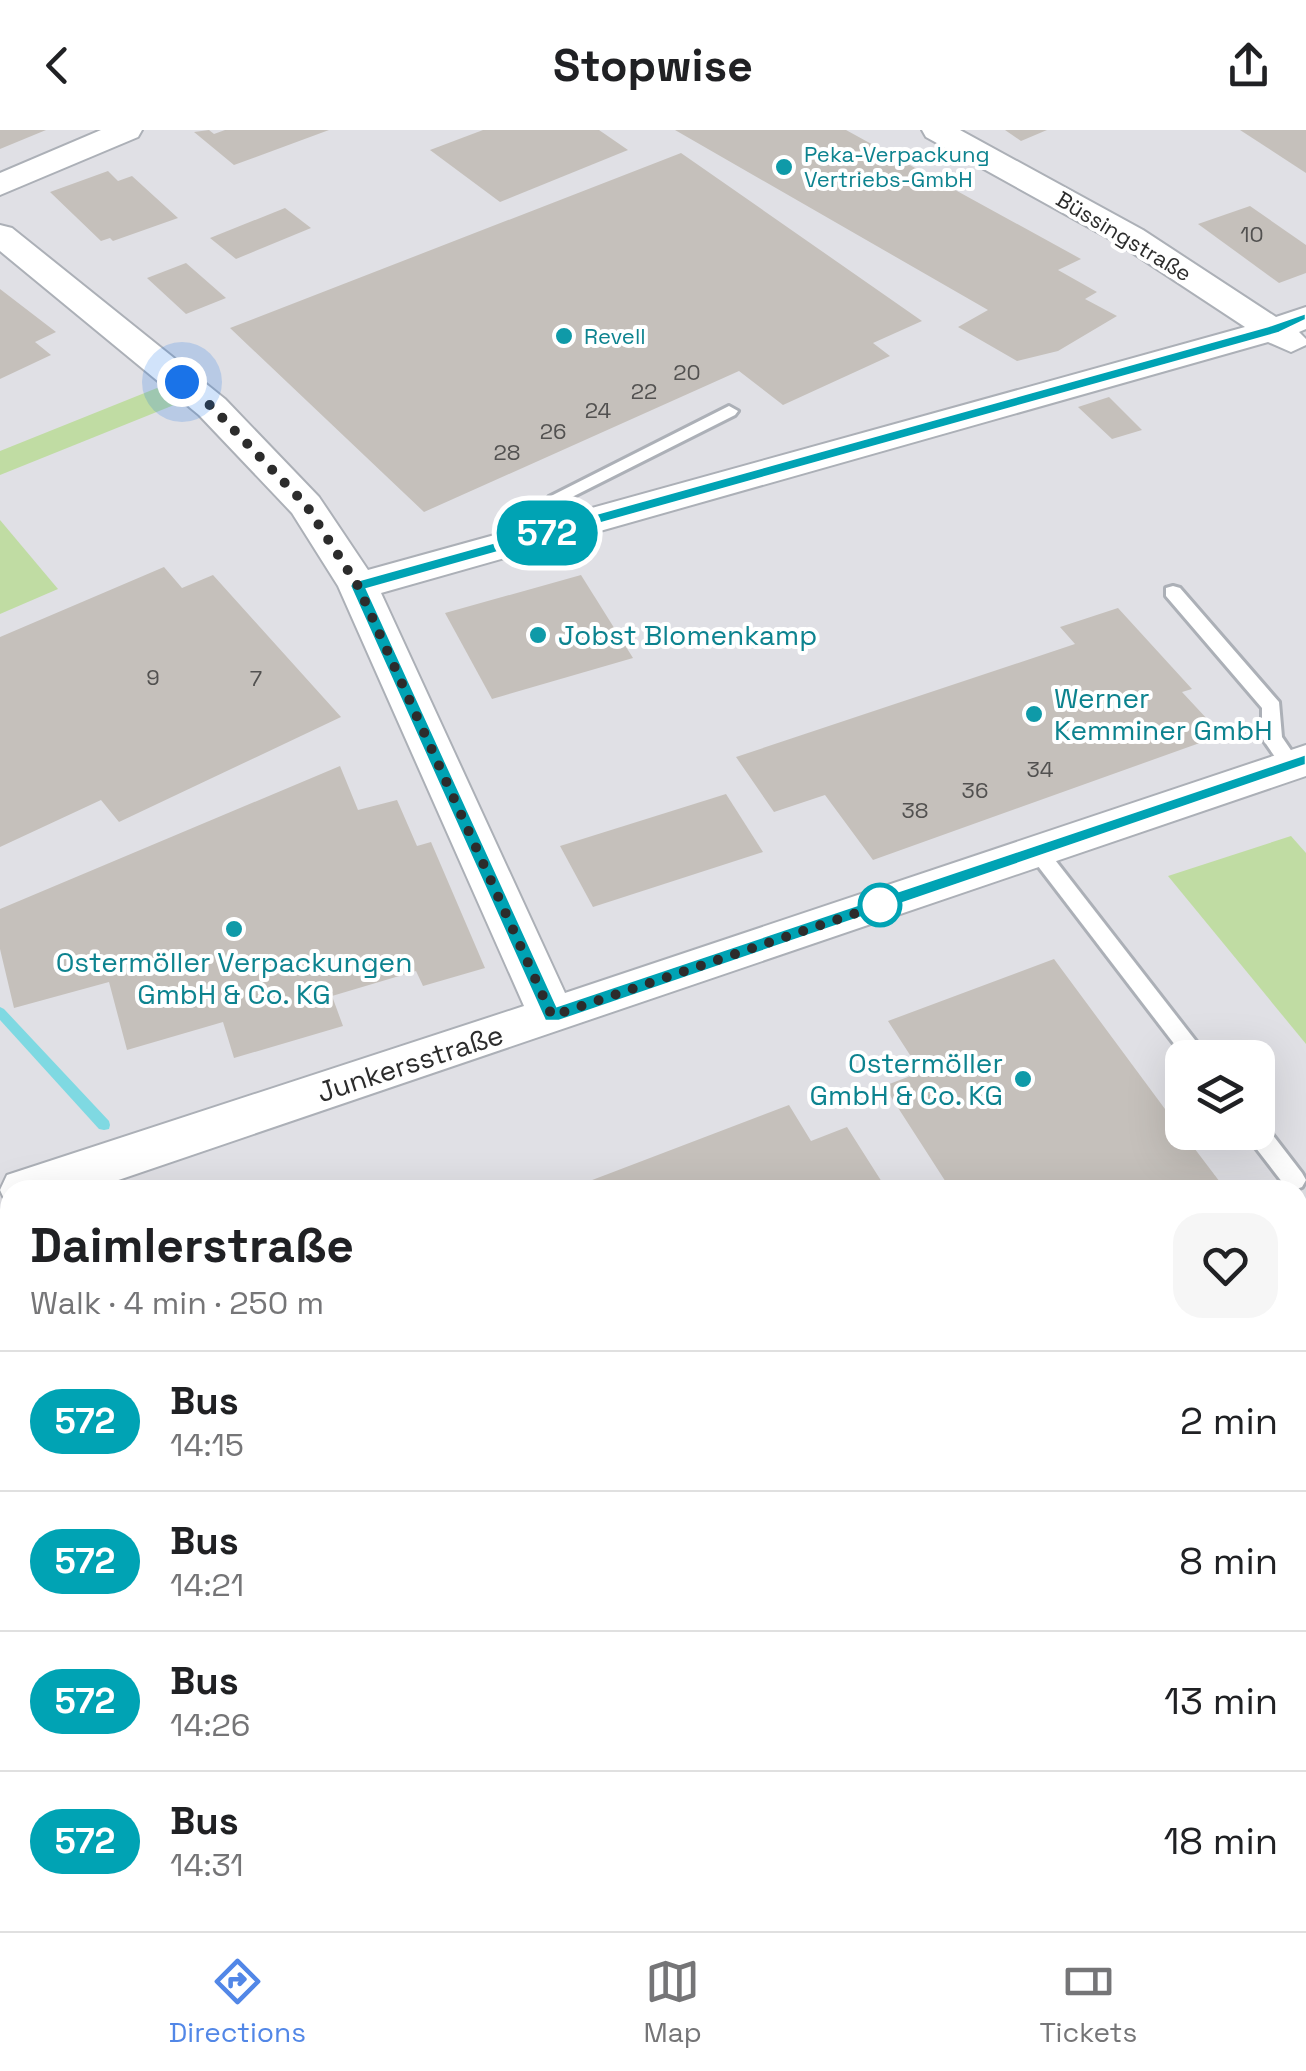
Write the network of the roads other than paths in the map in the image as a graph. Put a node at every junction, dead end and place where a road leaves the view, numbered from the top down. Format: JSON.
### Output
{"nodes":[{"id":1,"x":127,"y":130,"type":"edge"},
{"id":2,"x":936,"y":130,"type":"edge"},
{"id":3,"x":0,"y":185,"type":"edge"},
{"id":4,"x":0,"y":235,"type":"edge"},
{"id":5,"x":1290,"y":323,"type":"edge"},
{"id":6,"x":1306,"y":352,"type":"edge"},
{"id":7,"x":729,"y":411,"type":"dead end"},
{"id":8,"x":586,"y":522,"type":"junction"},
{"id":9,"x":358,"y":586,"type":"junction"},
{"id":10,"x":1173,"y":592,"type":"dead end"},
{"id":11,"x":1299,"y":763,"type":"edge"},
{"id":12,"x":1038,"y":852,"type":"junction"},
{"id":13,"x":552,"y":1016,"type":"junction"},
{"id":14,"x":1184,"y":1040,"type":"edge"},
{"id":15,"x":1271,"y":1150,"type":"edge"},
{"id":16,"x":54,"y":1180,"type":"edge"},
{"id":17,"x":1294,"y":1180,"type":"dead end"}],
"edges":[{"from":1,"to":3,"type":"street"},
{"from":2,"to":5,"type":"street","name":"Büssingstraße"},
{"from":4,"to":9,"type":"street"},
{"from":5,"to":6,"type":"street","name":"Büssingstraße"},
{"from":5,"to":8,"type":"street"},
{"from":7,"to":8,"type":"lane"},
{"from":8,"to":9,"type":"street"},
{"from":9,"to":13,"type":"street"},
{"from":10,"to":11,"type":"lane"},
{"from":11,"to":12,"type":"street","name":"Junkersstraße"},
{"from":12,"to":13,"type":"street","name":"Junkersstraße"},
{"from":12,"to":14,"type":"lane"},
{"from":13,"to":16,"type":"street","name":"Junkersstraße"},
{"from":15,"to":17,"type":"lane"}]}
